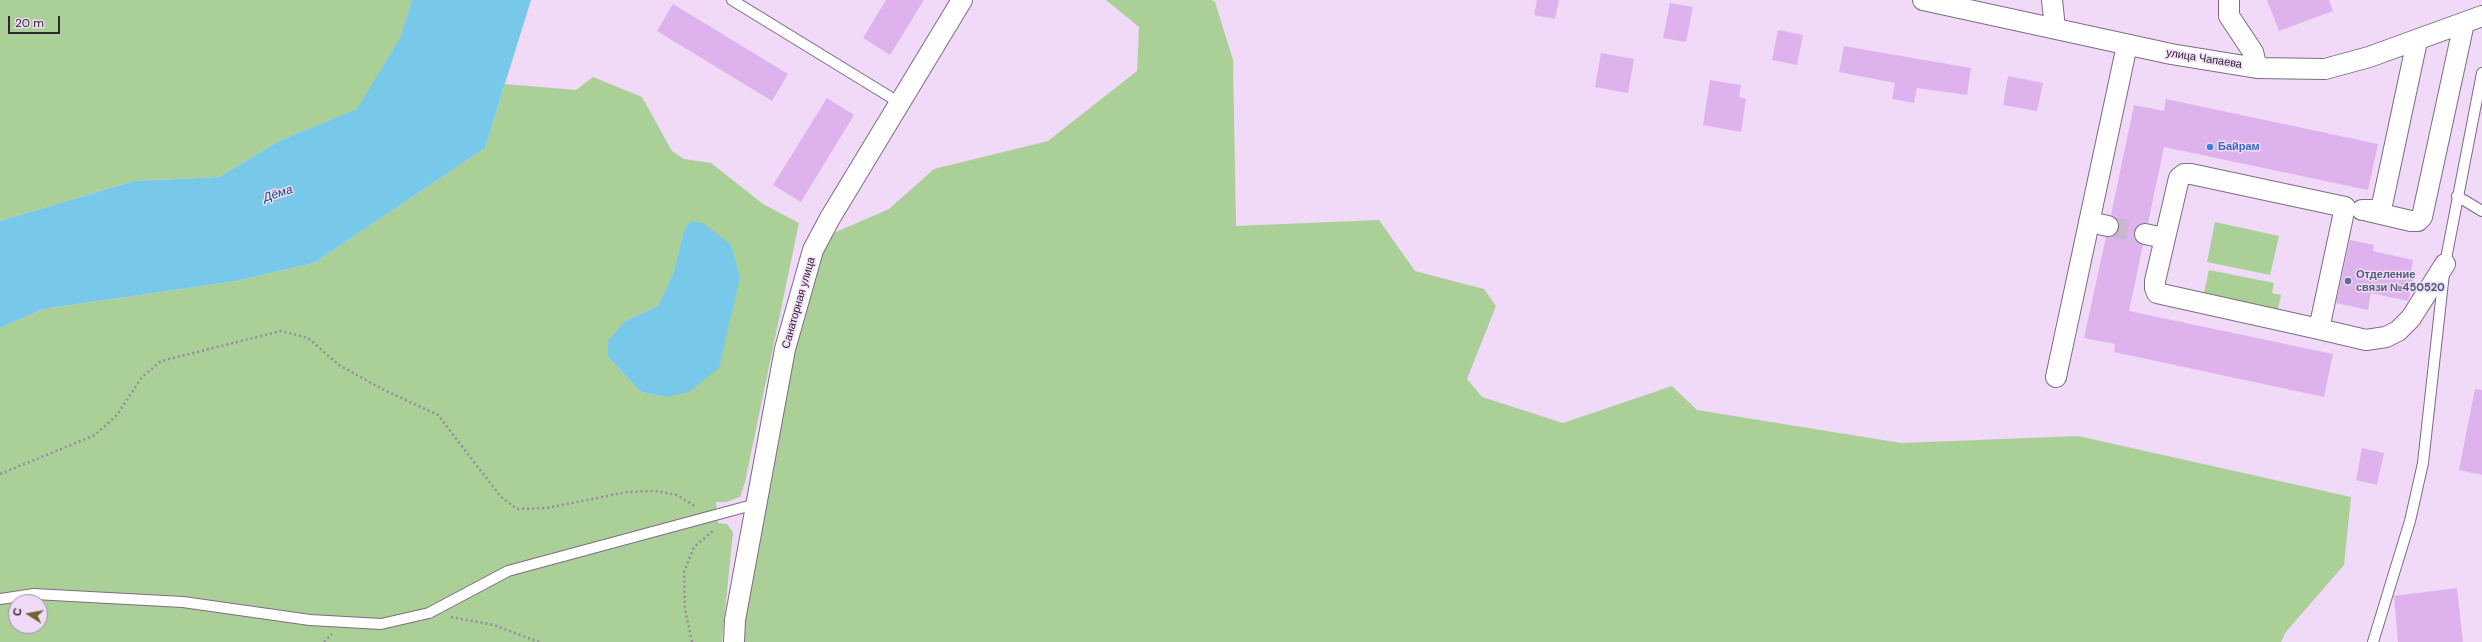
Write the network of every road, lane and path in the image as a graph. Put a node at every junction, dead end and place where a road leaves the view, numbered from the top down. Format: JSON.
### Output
{"nodes":[{"id":1,"x":732,"y":0,"type":"edge"},
{"id":2,"x":962,"y":0,"type":"edge"},
{"id":3,"x":1923,"y":0,"type":"edge"},
{"id":4,"x":2052,"y":0,"type":"edge"},
{"id":5,"x":2229,"y":0,"type":"edge"},
{"id":6,"x":2482,"y":16,"type":"edge"},
{"id":7,"x":2464,"y":23,"type":"junction"},
{"id":8,"x":2055,"y":28,"type":"junction"},
{"id":9,"x":2417,"y":41,"type":"junction"},
{"id":10,"x":2127,"y":45,"type":"junction"},
{"id":11,"x":2257,"y":68,"type":"junction"},
{"id":12,"x":2482,"y":73,"type":"edge"},
{"id":13,"x":900,"y":103,"type":"junction"},
{"id":14,"x":2457,"y":196,"type":"junction"},
{"id":15,"x":2345,"y":207,"type":"junction"},
{"id":16,"x":2482,"y":211,"type":"edge"},
{"id":17,"x":2368,"y":212,"type":"junction"},
{"id":18,"x":2445,"y":264,"type":"junction"},
{"id":19,"x":2319,"y":329,"type":"junction"},
{"id":20,"x":2056,"y":377,"type":"dead end"},
{"id":21,"x":0,"y":474,"type":"edge"},
{"id":22,"x":756,"y":504,"type":"junction"},
{"id":23,"x":724,"y":512,"type":"junction"},
{"id":24,"x":711,"y":516,"type":"junction"},
{"id":25,"x":0,"y":599,"type":"edge"},
{"id":26,"x":429,"y":613,"type":"junction"},
{"id":27,"x":539,"y":642,"type":"edge"},
{"id":28,"x":692,"y":642,"type":"edge"},
{"id":29,"x":734,"y":642,"type":"edge"},
{"id":30,"x":2373,"y":642,"type":"edge"}],
"edges":[{"from":1,"to":13,"type":"lane"},
{"from":2,"to":13,"type":"street","name":"Санаторная улица"},
{"from":3,"to":8,"type":"street","name":"улица Чапаева"},
{"from":4,"to":8,"type":"street"},
{"from":5,"to":11,"type":"street"},
{"from":6,"to":7,"type":"street","name":"улица Чапаева"},
{"from":7,"to":9,"type":"street","name":"улица Чапаева"},
{"from":7,"to":17,"type":"street"},
{"from":8,"to":10,"type":"street","name":"улица Чапаева"},
{"from":9,"to":11,"type":"street","name":"улица Чапаева"},
{"from":9,"to":17,"type":"street"},
{"from":10,"to":11,"type":"street","name":"улица Чапаева"},
{"from":10,"to":20,"type":"street"},
{"from":12,"to":14,"type":"lane"},
{"from":13,"to":22,"type":"street","name":"Санаторная улица"},
{"from":14,"to":16,"type":"lane"},
{"from":14,"to":18,"type":"lane"},
{"from":15,"to":17,"type":"street"},
{"from":15,"to":19,"type":"street"},
{"from":15,"to":19,"type":"street"},
{"from":18,"to":19,"type":"street"},
{"from":18,"to":30,"type":"lane"},
{"from":21,"to":24,"type":"path"},
{"from":22,"to":23,"type":"lane"},
{"from":22,"to":29,"type":"street","name":"Санаторная улица"},
{"from":23,"to":24,"type":"lane"},
{"from":23,"to":28,"type":"path"},
{"from":24,"to":26,"type":"lane"},
{"from":25,"to":26,"type":"lane"},
{"from":26,"to":27,"type":"path"}]}
